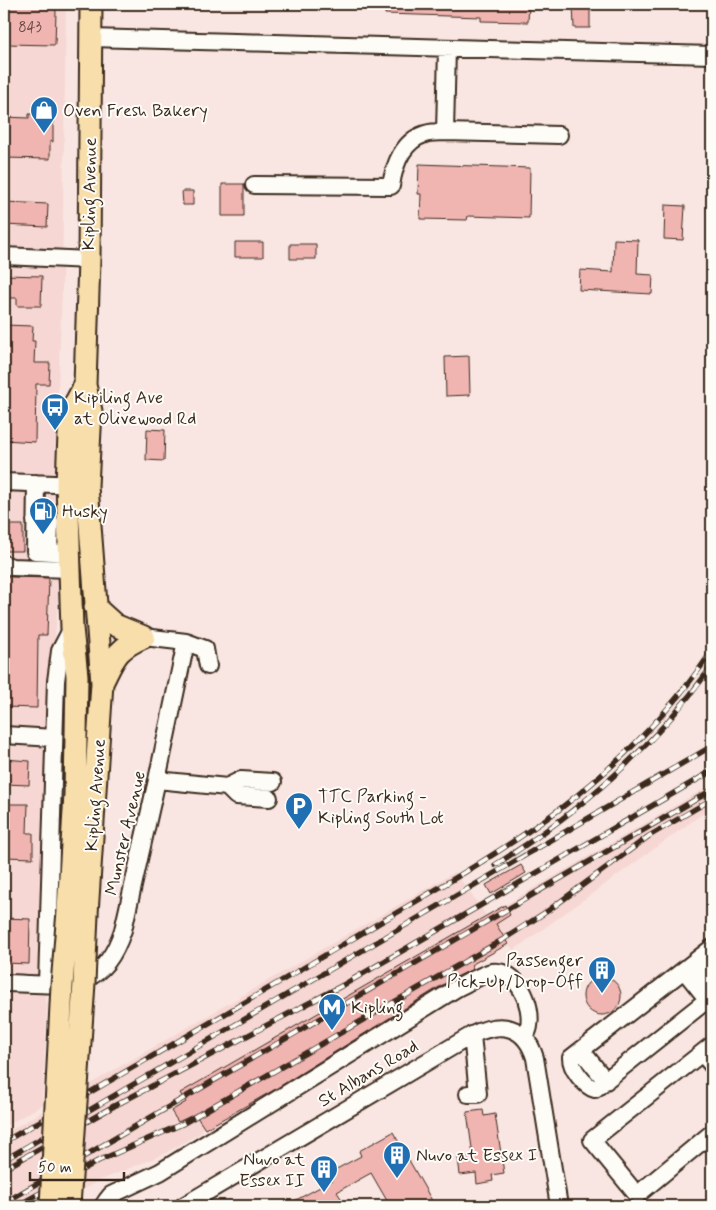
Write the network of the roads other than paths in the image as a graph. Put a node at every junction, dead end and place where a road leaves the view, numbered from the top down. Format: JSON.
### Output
{"nodes":[{"id":1,"x":91,"y":4,"type":"edge"},
{"id":2,"x":91,"y":38,"type":"junction"},
{"id":3,"x":447,"y":48,"type":"junction"},
{"id":4,"x":712,"y":55,"type":"edge"},
{"id":5,"x":445,"y":132,"type":"junction"},
{"id":6,"x":559,"y":135,"type":"dead end"},
{"id":7,"x":254,"y":185,"type":"dead end"},
{"id":8,"x":4,"y":256,"type":"edge"},
{"id":9,"x":89,"y":260,"type":"junction"},
{"id":10,"x":4,"y":482,"type":"edge"},
{"id":11,"x":36,"y":483,"type":"junction"},
{"id":12,"x":77,"y":485,"type":"junction"},
{"id":13,"x":51,"y":521,"type":"junction"},
{"id":14,"x":63,"y":558,"type":"junction"},
{"id":15,"x":4,"y":564,"type":"edge"},
{"id":16,"x":95,"y":606,"type":"junction"},
{"id":17,"x":72,"y":628,"type":"junction"},
{"id":18,"x":144,"y":637,"type":"junction"},
{"id":19,"x":186,"y":642,"type":"junction"},
{"id":20,"x":208,"y":666,"type":"dead end"},
{"id":21,"x":102,"y":683,"type":"junction"},
{"id":22,"x":4,"y":735,"type":"edge"},
{"id":23,"x":54,"y":738,"type":"junction"},
{"id":24,"x":157,"y":780,"type":"junction"},
{"id":25,"x":271,"y":790,"type":"dead end"},
{"id":26,"x":78,"y":912,"type":"junction"},
{"id":27,"x":712,"y":948,"type":"edge"},
{"id":28,"x":690,"y":966,"type":"junction"},
{"id":29,"x":712,"y":982,"type":"edge"},
{"id":30,"x":4,"y":983,"type":"edge"},
{"id":31,"x":47,"y":984,"type":"junction"},
{"id":32,"x":711,"y":1000,"type":"edge"},
{"id":33,"x":472,"y":1035,"type":"junction"},
{"id":34,"x":525,"y":1036,"type":"junction"},
{"id":35,"x":709,"y":1054,"type":"edge"},
{"id":36,"x":468,"y":1094,"type":"dead end"},
{"id":37,"x":712,"y":1134,"type":"edge"},
{"id":38,"x":50,"y":1206,"type":"edge"},
{"id":39,"x":68,"y":1206,"type":"edge"},
{"id":40,"x":103,"y":1206,"type":"edge"},
{"id":41,"x":183,"y":1206,"type":"edge"},
{"id":42,"x":560,"y":1206,"type":"edge"}],
"edges":[{"from":1,"to":2,"type":"main road","name":"Kipling Avenue"},
{"from":2,"to":3,"type":"street"},
{"from":2,"to":9,"type":"main road","name":"Kipling Avenue"},
{"from":3,"to":4,"type":"street"},
{"from":3,"to":5,"type":"street"},
{"from":5,"to":6,"type":"street"},
{"from":5,"to":7,"type":"street"},
{"from":8,"to":9,"type":"street"},
{"from":9,"to":12,"type":"main road","name":"Kipling Avenue"},
{"from":10,"to":11,"type":"street"},
{"from":11,"to":12,"type":"street"},
{"from":11,"to":13,"type":"street"},
{"from":12,"to":13,"type":"main road","name":"Kipling Avenue"},
{"from":12,"to":16,"type":"main road","name":"Kipling Avenue"},
{"from":13,"to":14,"type":"main road","name":"Kipling Avenue"},
{"from":13,"to":14,"type":"street"},
{"from":14,"to":15,"type":"street"},
{"from":14,"to":17,"type":"main road","name":"Kipling Avenue"},
{"from":16,"to":18,"type":"main road"},
{"from":16,"to":21,"type":"main road","name":"Kipling Avenue"},
{"from":17,"to":23,"type":"street","name":"Kipling Avenue"},
{"from":17,"to":26,"type":"main road","name":"Kipling Avenue"},
{"from":18,"to":19,"type":"street"},
{"from":18,"to":21,"type":"main road"},
{"from":19,"to":20,"type":"street"},
{"from":19,"to":24,"type":"street","name":"Munster Avenue"},
{"from":21,"to":26,"type":"main road","name":"Kipling Avenue"},
{"from":22,"to":23,"type":"street"},
{"from":23,"to":31,"type":"street","name":"Kipling Avenue"},
{"from":24,"to":25,"type":"street"},
{"from":24,"to":31,"type":"street","name":"Munster Avenue"},
{"from":26,"to":38,"type":"main road","name":"Kipling Avenue","bridge":true},
{"from":26,"to":39,"type":"main road","name":"Kipling Avenue","bridge":true},
{"from":27,"to":28,"type":"street"},
{"from":28,"to":29,"type":"street"},
{"from":28,"to":32,"type":"street"},
{"from":28,"to":32,"type":"street"},
{"from":30,"to":31,"type":"street","name":"Munster Avenue"},
{"from":33,"to":34,"type":"street","name":"St Albans Road"},
{"from":33,"to":36,"type":"street"},
{"from":33,"to":41,"type":"street","name":"St Albans Road"},
{"from":34,"to":40,"type":"street"},
{"from":34,"to":42,"type":"street"},
{"from":35,"to":37,"type":"street"}]}
